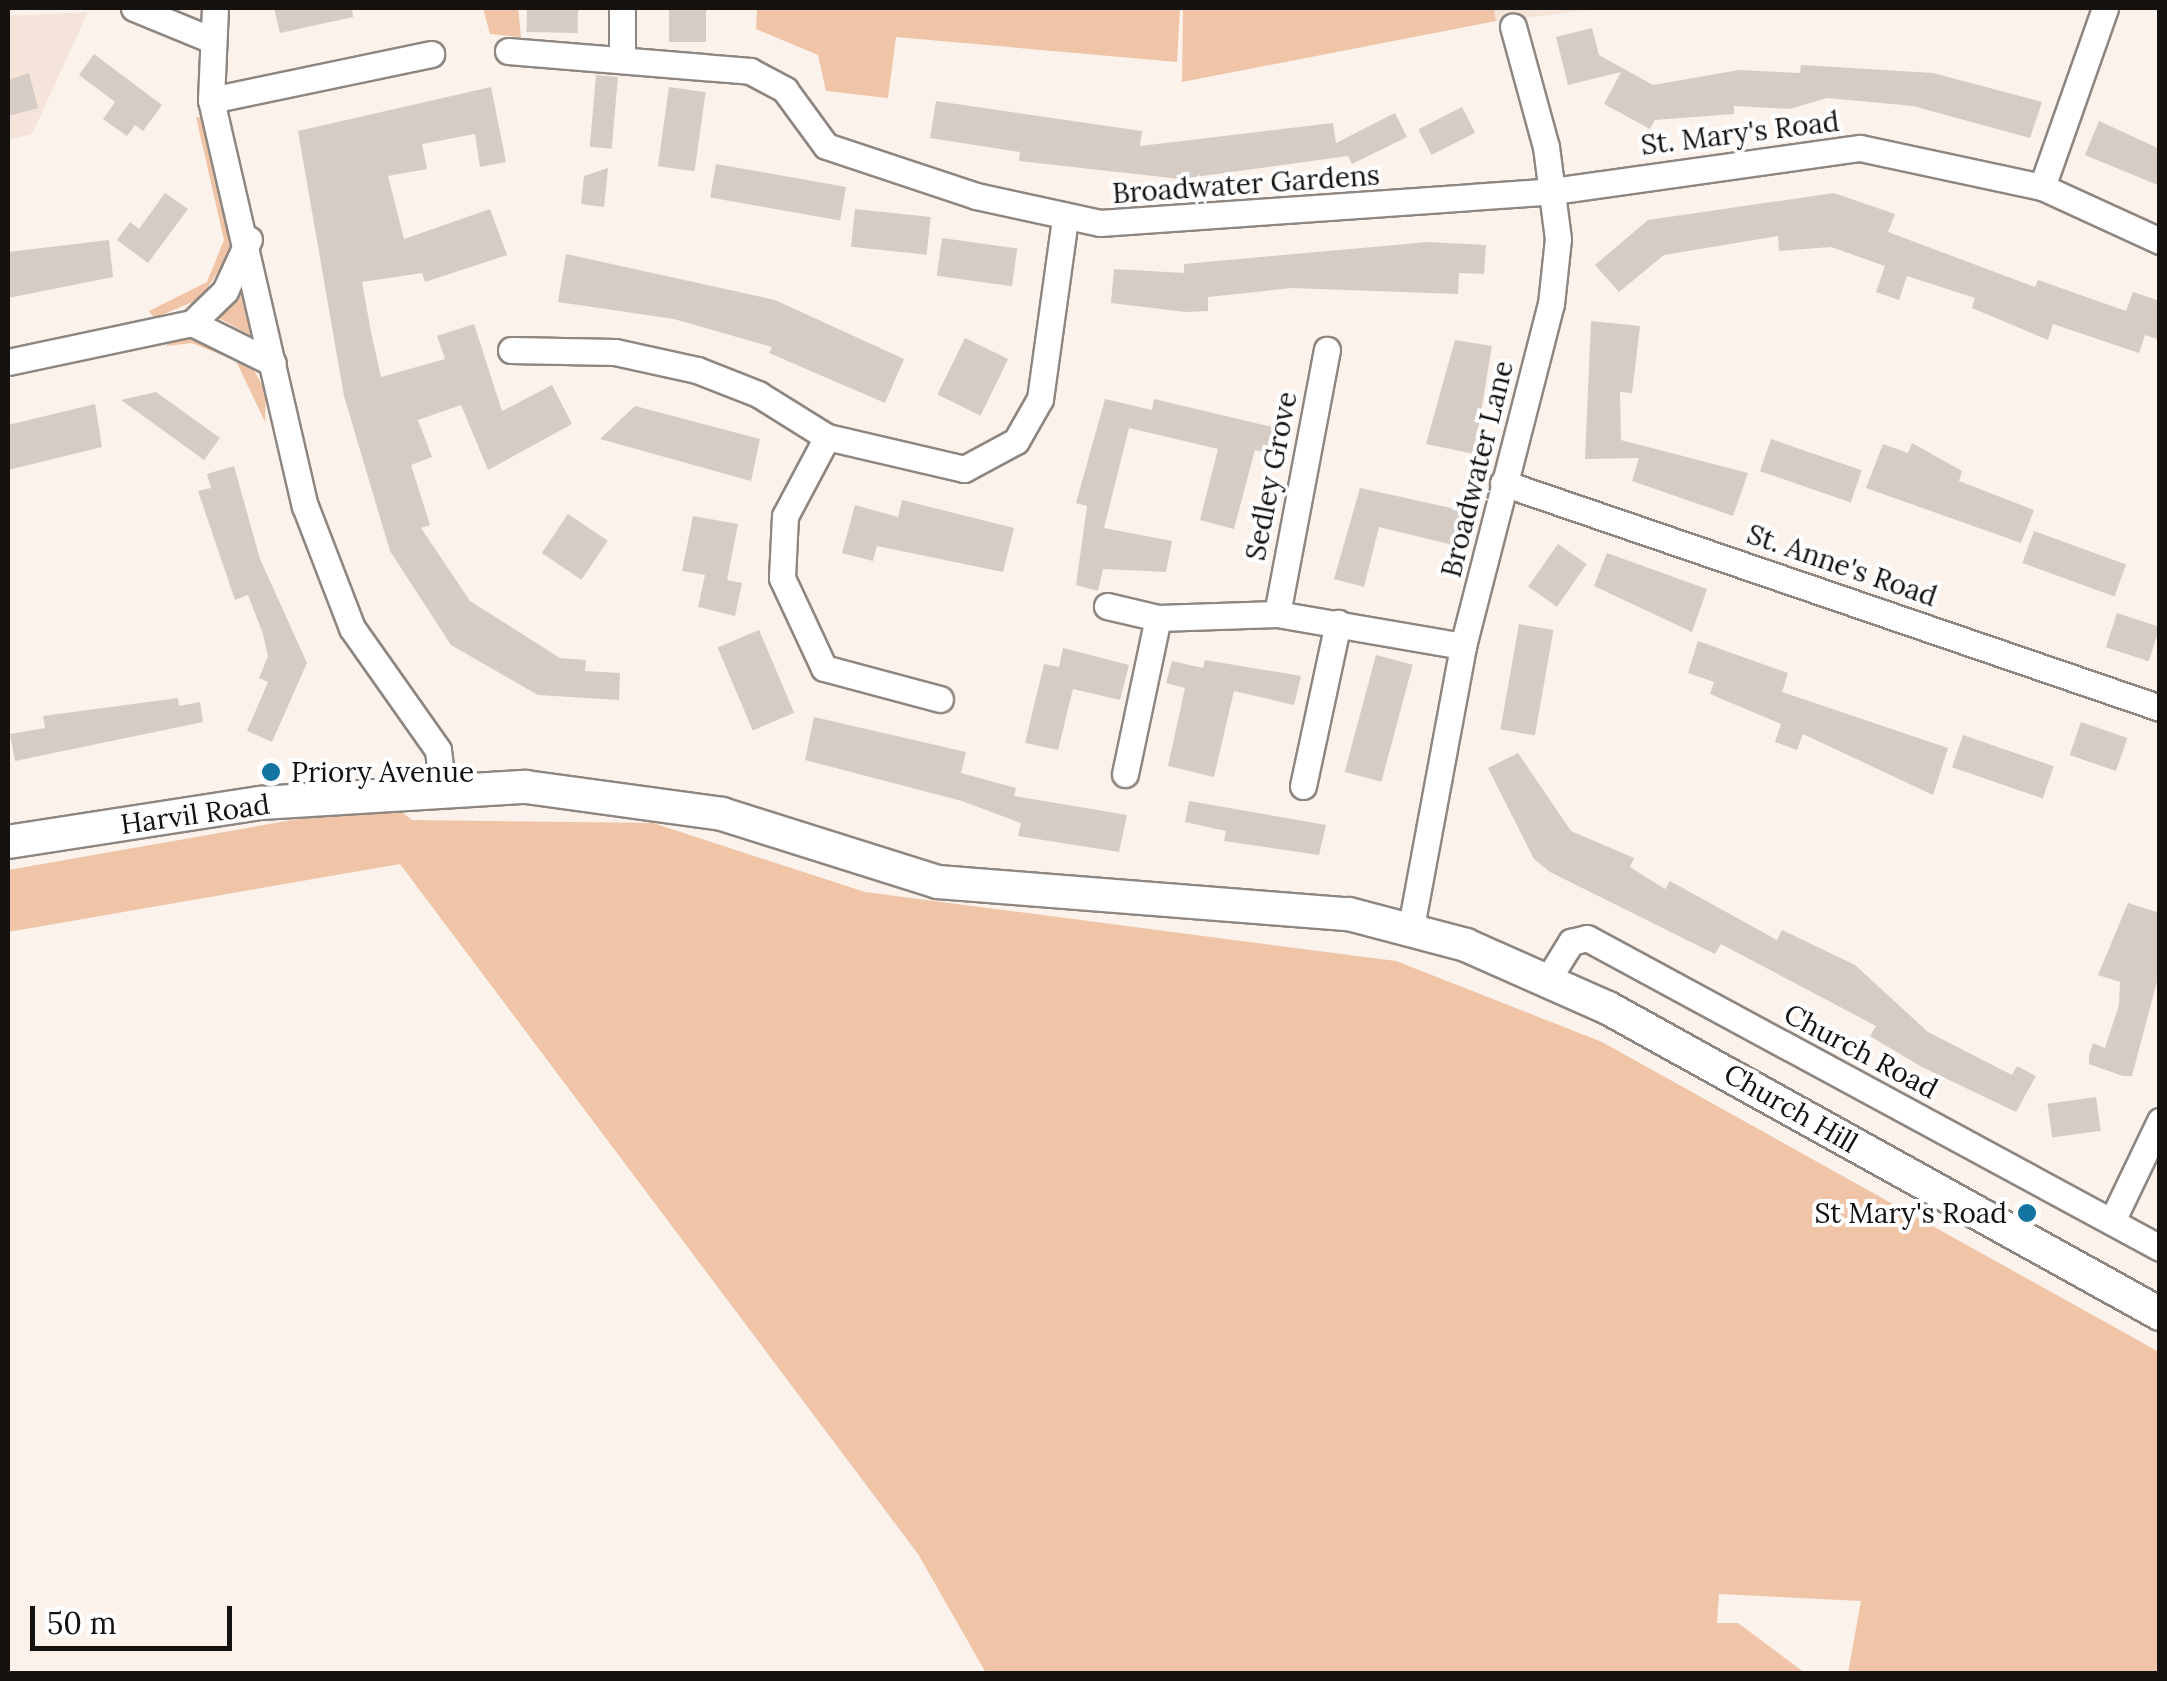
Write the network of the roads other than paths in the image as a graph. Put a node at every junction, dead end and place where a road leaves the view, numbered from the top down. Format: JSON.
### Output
{"nodes":[{"id":1,"x":134,"y":8,"type":"edge"},
{"id":2,"x":215,"y":8,"type":"edge"},
{"id":3,"x":622,"y":8,"type":"edge"},
{"id":4,"x":2105,"y":8,"type":"edge"},
{"id":5,"x":1513,"y":26,"type":"dead end"},
{"id":6,"x":207,"y":38,"type":"junction"},
{"id":7,"x":508,"y":51,"type":"dead end"},
{"id":8,"x":431,"y":54,"type":"dead end"},
{"id":9,"x":622,"y":58,"type":"junction"},
{"id":10,"x":211,"y":100,"type":"junction"},
{"id":11,"x":2042,"y":187,"type":"junction"},
{"id":12,"x":1553,"y":191,"type":"junction"},
{"id":13,"x":1065,"y":219,"type":"junction"},
{"id":14,"x":249,"y":239,"type":"junction"},
{"id":15,"x":2160,"y":242,"type":"edge"},
{"id":16,"x":192,"y":323,"type":"junction"},
{"id":17,"x":511,"y":350,"type":"dead end"},
{"id":18,"x":1326,"y":350,"type":"dead end"},
{"id":19,"x":8,"y":362,"type":"edge"},
{"id":20,"x":273,"y":363,"type":"junction"},
{"id":21,"x":828,"y":437,"type":"junction"},
{"id":22,"x":1504,"y":483,"type":"junction"},
{"id":23,"x":1107,"y":606,"type":"dead end"},
{"id":24,"x":1277,"y":614,"type":"junction"},
{"id":25,"x":1158,"y":618,"type":"junction"},
{"id":26,"x":1338,"y":623,"type":"junction"},
{"id":27,"x":1463,"y":646,"type":"junction"},
{"id":28,"x":940,"y":699,"type":"dead end"},
{"id":29,"x":2160,"y":708,"type":"edge"},
{"id":30,"x":1125,"y":774,"type":"dead end"},
{"id":31,"x":1303,"y":786,"type":"dead end"},
{"id":32,"x":443,"y":789,"type":"junction"},
{"id":33,"x":8,"y":842,"type":"edge"},
{"id":34,"x":1412,"y":928,"type":"junction"},
{"id":35,"x":1548,"y":980,"type":"junction"},
{"id":36,"x":2160,"y":1121,"type":"edge"},
{"id":37,"x":2112,"y":1221,"type":"junction"},
{"id":38,"x":2160,"y":1248,"type":"edge"},
{"id":39,"x":2160,"y":1314,"type":"edge"}],
"edges":[{"from":1,"to":6,"type":"street"},
{"from":2,"to":6,"type":"street"},
{"from":3,"to":9,"type":"street"},
{"from":4,"to":11,"type":"street"},
{"from":5,"to":12,"type":"street","name":"Broadwater Lane"},
{"from":6,"to":10,"type":"street"},
{"from":7,"to":9,"type":"street","name":"Broadwater Gardens"},
{"from":8,"to":10,"type":"street"},
{"from":9,"to":13,"type":"street","name":"Broadwater Gardens"},
{"from":10,"to":14,"type":"street"},
{"from":11,"to":12,"type":"street","name":"St. Mary's Road"},
{"from":11,"to":15,"type":"street","name":"St. Mary's Road"},
{"from":12,"to":13,"type":"street","name":"Broadwater Gardens"},
{"from":12,"to":22,"type":"street","name":"Broadwater Lane"},
{"from":13,"to":21,"type":"street"},
{"from":14,"to":16,"type":"street"},
{"from":14,"to":20,"type":"street"},
{"from":16,"to":19,"type":"street"},
{"from":16,"to":20,"type":"street"},
{"from":17,"to":21,"type":"street"},
{"from":18,"to":24,"type":"street","name":"Sedley Grove"},
{"from":20,"to":32,"type":"street"},
{"from":21,"to":28,"type":"street"},
{"from":22,"to":27,"type":"street","name":"Broadwater Lane"},
{"from":22,"to":29,"type":"street","name":"St. Anne's Road"},
{"from":23,"to":25,"type":"street"},
{"from":24,"to":25,"type":"street"},
{"from":24,"to":26,"type":"street"},
{"from":25,"to":30,"type":"street"},
{"from":26,"to":27,"type":"street"},
{"from":26,"to":31,"type":"street"},
{"from":27,"to":34,"type":"street","name":"Broadwater Lane"},
{"from":32,"to":33,"type":"street","name":"Harvil Road"},
{"from":32,"to":34,"type":"street","name":"Harvil Road"},
{"from":34,"to":35,"type":"street","name":"Church Hill"},
{"from":35,"to":37,"type":"street","name":"Church Road"},
{"from":35,"to":39,"type":"street","name":"Church Hill"},
{"from":36,"to":37,"type":"street"},
{"from":37,"to":38,"type":"street","name":"Church Road"}]}
